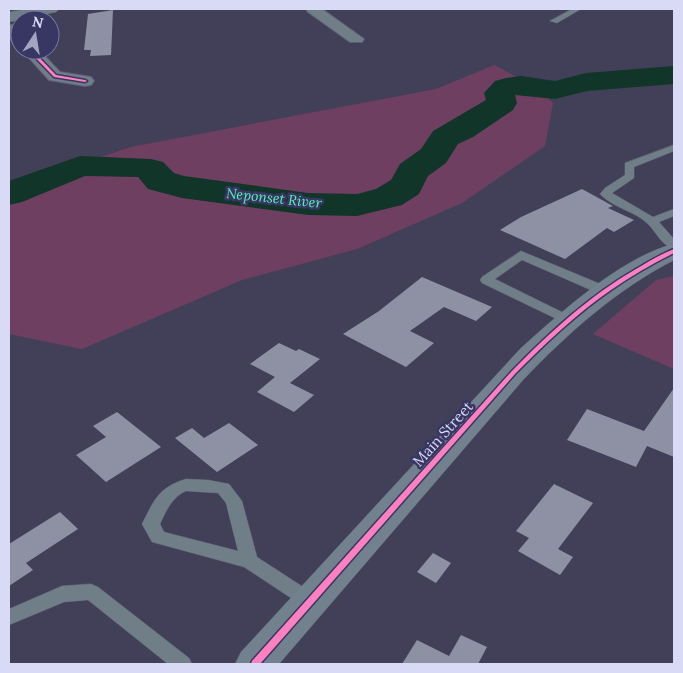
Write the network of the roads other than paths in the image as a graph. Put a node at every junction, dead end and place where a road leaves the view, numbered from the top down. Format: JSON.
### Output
{"nodes":[{"id":1,"x":51,"y":9,"type":"edge"},
{"id":2,"x":313,"y":9,"type":"edge"},
{"id":3,"x":577,"y":9,"type":"edge"},
{"id":4,"x":9,"y":17,"type":"edge"},
{"id":5,"x":554,"y":21,"type":"dead end"},
{"id":6,"x":356,"y":39,"type":"dead end"},
{"id":7,"x":40,"y":60,"type":"edge"},
{"id":8,"x":85,"y":81,"type":"dead end"},
{"id":9,"x":674,"y":148,"type":"edge"},
{"id":10,"x":674,"y":212,"type":"edge"},
{"id":11,"x":652,"y":220,"type":"junction"},
{"id":12,"x":674,"y":245,"type":"edge"},
{"id":13,"x":674,"y":251,"type":"edge"},
{"id":14,"x":605,"y":291,"type":"junction"},
{"id":15,"x":567,"y":320,"type":"junction"},
{"id":16,"x":249,"y":561,"type":"junction"},
{"id":17,"x":311,"y":602,"type":"junction"},
{"id":18,"x":9,"y":618,"type":"edge"},
{"id":19,"x":182,"y":664,"type":"edge"},
{"id":20,"x":255,"y":664,"type":"edge"}],
"edges":[{"from":1,"to":4,"type":"street"},
{"from":2,"to":6,"type":"street"},
{"from":3,"to":5,"type":"lane"},
{"from":7,"to":8,"type":"street"},
{"from":9,"to":11,"type":"lane"},
{"from":10,"to":11,"type":"lane"},
{"from":11,"to":12,"type":"lane"},
{"from":13,"to":14,"type":"main road","name":"Main Street"},
{"from":14,"to":15,"type":"main road","name":"Main Street"},
{"from":14,"to":15,"type":"lane"},
{"from":15,"to":17,"type":"main road","name":"Main Street"},
{"from":16,"to":16,"type":"lane"},
{"from":16,"to":17,"type":"lane"},
{"from":17,"to":20,"type":"main road","name":"Main Street"},
{"from":18,"to":19,"type":"lane"}]}
